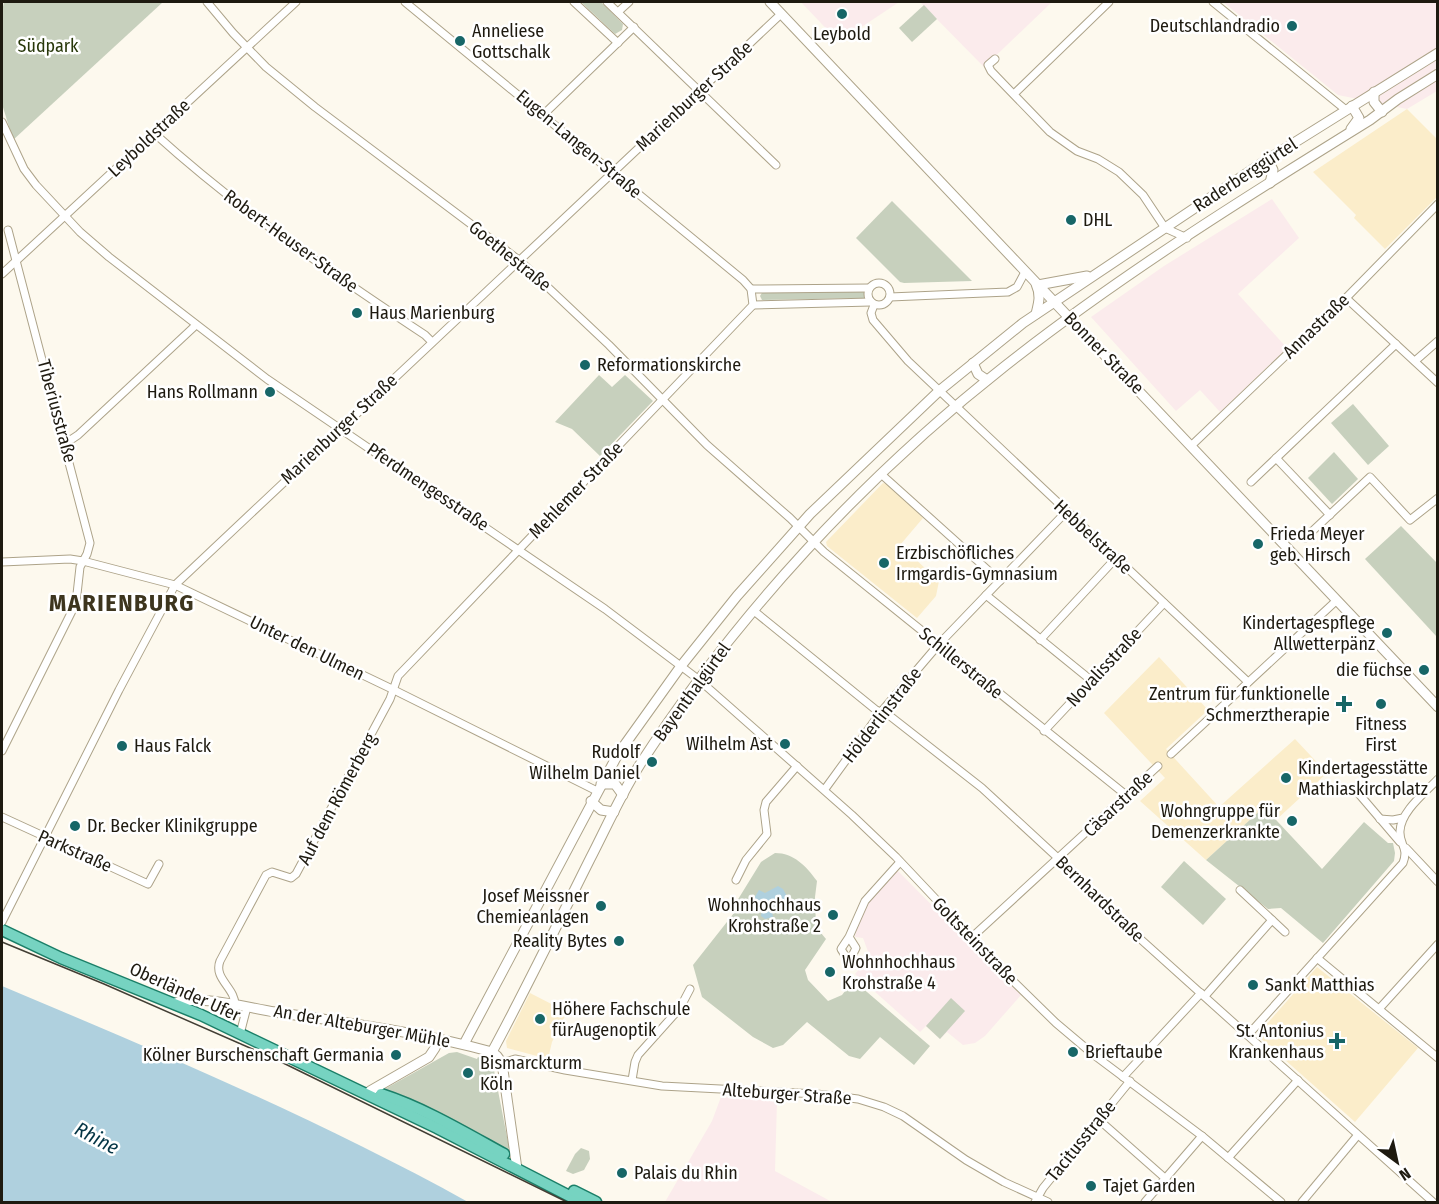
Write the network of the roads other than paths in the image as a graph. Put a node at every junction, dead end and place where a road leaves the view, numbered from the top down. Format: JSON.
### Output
{"nodes":[{"id":1,"x":207,"y":2,"type":"edge"},
{"id":2,"x":296,"y":2,"type":"edge"},
{"id":3,"x":574,"y":2,"type":"edge"},
{"id":4,"x":607,"y":2,"type":"edge"},
{"id":5,"x":629,"y":2,"type":"edge"},
{"id":6,"x":770,"y":2,"type":"edge"},
{"id":7,"x":1109,"y":2,"type":"edge"},
{"id":8,"x":1213,"y":2,"type":"edge"},
{"id":9,"x":410,"y":3,"type":"edge"},
{"id":10,"x":618,"y":12,"type":"junction"},
{"id":11,"x":781,"y":14,"type":"junction"},
{"id":12,"x":634,"y":27,"type":"junction"},
{"id":13,"x":618,"y":43,"type":"junction"},
{"id":14,"x":247,"y":48,"type":"junction"},
{"id":15,"x":1437,"y":53,"type":"edge"},
{"id":16,"x":995,"y":59,"type":"dead end"},
{"id":17,"x":1437,"y":74,"type":"edge"},
{"id":18,"x":700,"y":91,"type":"junction"},
{"id":19,"x":1374,"y":92,"type":"junction"},
{"id":20,"x":1014,"y":94,"type":"junction"},
{"id":21,"x":1349,"y":108,"type":"junction"},
{"id":22,"x":1382,"y":112,"type":"junction"},
{"id":23,"x":543,"y":115,"type":"junction"},
{"id":24,"x":2,"y":122,"type":"edge"},
{"id":25,"x":154,"y":133,"type":"junction"},
{"id":26,"x":1346,"y":136,"type":"junction"},
{"id":27,"x":1265,"y":161,"type":"junction"},
{"id":28,"x":776,"y":165,"type":"dead end"},
{"id":29,"x":613,"y":172,"type":"junction"},
{"id":30,"x":1270,"y":183,"type":"junction"},
{"id":31,"x":1437,"y":204,"type":"edge"},
{"id":32,"x":64,"y":216,"type":"junction"},
{"id":33,"x":1165,"y":228,"type":"junction"},
{"id":34,"x":8,"y":230,"type":"dead end"},
{"id":35,"x":1187,"y":238,"type":"junction"},
{"id":36,"x":17,"y":260,"type":"junction"},
{"id":37,"x":520,"y":261,"type":"junction"},
{"id":38,"x":1025,"y":272,"type":"junction"},
{"id":39,"x":2,"y":274,"type":"edge"},
{"id":40,"x":1092,"y":275,"type":"junction"},
{"id":41,"x":1037,"y":284,"type":"junction"},
{"id":42,"x":869,"y":288,"type":"junction"},
{"id":43,"x":751,"y":289,"type":"junction"},
{"id":44,"x":890,"y":297,"type":"junction"},
{"id":45,"x":1346,"y":297,"type":"junction"},
{"id":46,"x":1054,"y":301,"type":"junction"},
{"id":47,"x":872,"y":303,"type":"junction"},
{"id":48,"x":753,"y":305,"type":"junction"},
{"id":49,"x":1036,"y":314,"type":"junction"},
{"id":50,"x":1071,"y":318,"type":"junction"},
{"id":51,"x":196,"y":326,"type":"junction"},
{"id":52,"x":1437,"y":341,"type":"edge"},
{"id":53,"x":432,"y":342,"type":"junction"},
{"id":54,"x":1396,"y":344,"type":"junction"},
{"id":55,"x":1415,"y":361,"type":"junction"},
{"id":56,"x":973,"y":363,"type":"junction"},
{"id":57,"x":987,"y":380,"type":"junction"},
{"id":58,"x":1437,"y":383,"type":"edge"},
{"id":59,"x":939,"y":391,"type":"junction"},
{"id":60,"x":662,"y":400,"type":"junction"},
{"id":61,"x":956,"y":406,"type":"junction"},
{"id":62,"x":340,"y":427,"type":"junction"},
{"id":63,"x":64,"y":440,"type":"junction"},
{"id":64,"x":1192,"y":445,"type":"junction"},
{"id":65,"x":1276,"y":458,"type":"junction"},
{"id":66,"x":881,"y":474,"type":"junction"},
{"id":67,"x":1251,"y":482,"type":"dead end"},
{"id":68,"x":1437,"y":498,"type":"edge"},
{"id":69,"x":1066,"y":512,"type":"junction"},
{"id":70,"x":1330,"y":515,"type":"junction"},
{"id":71,"x":799,"y":527,"type":"junction"},
{"id":72,"x":1305,"y":538,"type":"dead end"},
{"id":73,"x":814,"y":543,"type":"junction"},
{"id":74,"x":519,"y":550,"type":"junction"},
{"id":75,"x":1116,"y":558,"type":"junction"},
{"id":76,"x":83,"y":561,"type":"junction"},
{"id":77,"x":2,"y":562,"type":"edge"},
{"id":78,"x":1000,"y":581,"type":"junction"},
{"id":79,"x":175,"y":585,"type":"junction"},
{"id":80,"x":986,"y":595,"type":"junction"},
{"id":81,"x":1337,"y":600,"type":"junction"},
{"id":82,"x":1164,"y":603,"type":"junction"},
{"id":83,"x":754,"y":611,"type":"junction"},
{"id":84,"x":1040,"y":640,"type":"junction"},
{"id":85,"x":939,"y":644,"type":"junction"},
{"id":86,"x":681,"y":666,"type":"junction"},
{"id":87,"x":698,"y":679,"type":"junction"},
{"id":88,"x":1092,"y":681,"type":"junction"},
{"id":89,"x":1248,"y":682,"type":"junction"},
{"id":90,"x":392,"y":688,"type":"junction"},
{"id":91,"x":1437,"y":706,"type":"edge"},
{"id":92,"x":881,"y":712,"type":"junction"},
{"id":93,"x":1044,"y":731,"type":"junction"},
{"id":94,"x":2,"y":751,"type":"edge"},
{"id":95,"x":1171,"y":754,"type":"dead end"},
{"id":96,"x":797,"y":766,"type":"junction"},
{"id":97,"x":1158,"y":766,"type":"dead end"},
{"id":98,"x":1437,"y":779,"type":"edge"},
{"id":99,"x":599,"y":787,"type":"junction"},
{"id":100,"x":825,"y":789,"type":"junction"},
{"id":101,"x":1359,"y":794,"type":"dead end"},
{"id":102,"x":623,"y":795,"type":"junction"},
{"id":103,"x":1126,"y":795,"type":"junction"},
{"id":104,"x":591,"y":801,"type":"junction"},
{"id":105,"x":614,"y":812,"type":"junction"},
{"id":106,"x":2,"y":817,"type":"edge"},
{"id":107,"x":1402,"y":818,"type":"junction"},
{"id":108,"x":1380,"y":819,"type":"junction"},
{"id":109,"x":44,"y":838,"type":"junction"},
{"id":110,"x":1404,"y":846,"type":"junction"},
{"id":111,"x":1059,"y":859,"type":"junction"},
{"id":112,"x":900,"y":862,"type":"junction"},
{"id":113,"x":159,"y":864,"type":"dead end"},
{"id":114,"x":736,"y":880,"type":"dead end"},
{"id":115,"x":1437,"y":882,"type":"edge"},
{"id":116,"x":1240,"y":890,"type":"dead end"},
{"id":117,"x":1272,"y":920,"type":"junction"},
{"id":118,"x":2,"y":922,"type":"edge"},
{"id":119,"x":2,"y":930,"type":"edge"},
{"id":120,"x":1285,"y":932,"type":"dead end"},
{"id":121,"x":849,"y":936,"type":"dead end"},
{"id":122,"x":971,"y":938,"type":"junction"},
{"id":123,"x":1437,"y":944,"type":"edge"},
{"id":124,"x":1317,"y":958,"type":"junction"},
{"id":125,"x":690,"y":989,"type":"dead end"},
{"id":126,"x":1203,"y":994,"type":"junction"},
{"id":127,"x":175,"y":1003,"type":"junction"},
{"id":128,"x":235,"y":1006,"type":"junction"},
{"id":129,"x":247,"y":1007,"type":"junction"},
{"id":130,"x":1379,"y":1009,"type":"junction"},
{"id":131,"x":240,"y":1034,"type":"junction"},
{"id":132,"x":1248,"y":1035,"type":"junction"},
{"id":133,"x":438,"y":1038,"type":"junction"},
{"id":134,"x":464,"y":1044,"type":"junction"},
{"id":135,"x":492,"y":1052,"type":"junction"},
{"id":136,"x":1437,"y":1058,"type":"edge"},
{"id":137,"x":502,"y":1063,"type":"junction"},
{"id":138,"x":1126,"y":1079,"type":"junction"},
{"id":139,"x":632,"y":1080,"type":"junction"},
{"id":140,"x":1298,"y":1080,"type":"junction"},
{"id":141,"x":354,"y":1087,"type":"junction"},
{"id":142,"x":370,"y":1091,"type":"junction"},
{"id":143,"x":1098,"y":1119,"type":"junction"},
{"id":144,"x":447,"y":1128,"type":"junction"},
{"id":145,"x":1202,"y":1136,"type":"junction"},
{"id":146,"x":1357,"y":1136,"type":"junction"},
{"id":147,"x":1228,"y":1158,"type":"junction"},
{"id":148,"x":517,"y":1165,"type":"junction"},
{"id":149,"x":1166,"y":1179,"type":"junction"},
{"id":150,"x":1036,"y":1201,"type":"edge"},
{"id":151,"x":581,"y":1203,"type":"edge"},
{"id":152,"x":596,"y":1203,"type":"edge"},
{"id":153,"x":1048,"y":1203,"type":"edge"},
{"id":154,"x":1145,"y":1203,"type":"edge"},
{"id":155,"x":1281,"y":1203,"type":"edge"},
{"id":156,"x":1302,"y":1203,"type":"edge"},
{"id":157,"x":1433,"y":1203,"type":"edge"}],
"edges":[{"from":1,"to":14,"type":"street","name":"Goethestraße"},
{"from":2,"to":14,"type":"street","name":"Leyboldstraße"},
{"from":3,"to":13,"type":"street"},
{"from":4,"to":10,"type":"street"},
{"from":5,"to":10,"type":"street"},
{"from":6,"to":11,"type":"main road","name":"Bonner Straße"},
{"from":7,"to":20,"type":"street"},
{"from":8,"to":21,"type":"street"},
{"from":9,"to":23,"type":"street","name":"Eugen-Langen-Straße"},
{"from":10,"to":12,"type":"street"},
{"from":11,"to":18,"type":"street","name":"Marienburger Straße"},
{"from":11,"to":38,"type":"main road","name":"Bonner Straße"},
{"from":12,"to":13,"type":"street"},
{"from":12,"to":18,"type":"street"},
{"from":13,"to":23,"type":"street"},
{"from":14,"to":25,"type":"street","name":"Leyboldstraße"},
{"from":14,"to":37,"type":"street","name":"Goethestraße"},
{"from":15,"to":19,"type":"main road","name":"Raderberggürtel"},
{"from":16,"to":20,"type":"street"},
{"from":17,"to":22,"type":"main road","name":"Raderberggürtel"},
{"from":18,"to":28,"type":"street"},
{"from":18,"to":29,"type":"street","name":"Marienburger Straße"},
{"from":19,"to":21,"type":"main road","name":"Raderberggürtel"},
{"from":19,"to":22,"type":"main road"},
{"from":20,"to":33,"type":"street"},
{"from":21,"to":26,"type":"main road"},
{"from":21,"to":27,"type":"main road","name":"Raderberggürtel"},
{"from":22,"to":26,"type":"main road","name":"Raderberggürtel"},
{"from":23,"to":29,"type":"street","name":"Eugen-Langen-Straße"},
{"from":24,"to":32,"type":"street","name":"Pferdmengesstraße"},
{"from":25,"to":32,"type":"street","name":"Leyboldstraße"},
{"from":25,"to":53,"type":"street","name":"Robert-Heuser-Straße"},
{"from":26,"to":30,"type":"main road","name":"Raderberggürtel"},
{"from":27,"to":30,"type":"main road"},
{"from":27,"to":33,"type":"main road","name":"Raderberggürtel"},
{"from":29,"to":37,"type":"street","name":"Marienburger Straße"},
{"from":29,"to":43,"type":"street","name":"Eugen-Langen-Straße"},
{"from":30,"to":35,"type":"main road","name":"Raderberggürtel"},
{"from":31,"to":45,"type":"street","name":"Annastraße"},
{"from":32,"to":36,"type":"street","name":"Leyboldstraße"},
{"from":32,"to":51,"type":"street","name":"Pferdmengesstraße"},
{"from":33,"to":35,"type":"street"},
{"from":33,"to":40,"type":"main road","name":"Raderberggürtel"},
{"from":34,"to":36,"type":"street","name":"Tiberiusstraße"},
{"from":35,"to":50,"type":"main road","name":"Raderberggürtel"},
{"from":36,"to":39,"type":"street","name":"Leyboldstraße"},
{"from":36,"to":63,"type":"street","name":"Tiberiusstraße"},
{"from":37,"to":53,"type":"street","name":"Marienburger Straße"},
{"from":37,"to":60,"type":"street","name":"Goethestraße"},
{"from":38,"to":41,"type":"main road","name":"Bonner Straße"},
{"from":38,"to":44,"type":"street"},
{"from":40,"to":41,"type":"main road"},
{"from":40,"to":46,"type":"main road","name":"Raderberggürtel"},
{"from":41,"to":46,"type":"main road","name":"Bonner Straße"},
{"from":41,"to":49,"type":"main road"},
{"from":42,"to":43,"type":"street"},
{"from":42,"to":44,"type":"street"},
{"from":42,"to":47,"type":"street"},
{"from":43,"to":48,"type":"street"},
{"from":44,"to":47,"type":"street"},
{"from":45,"to":54,"type":"street"},
{"from":45,"to":64,"type":"street","name":"Annastraße"},
{"from":46,"to":49,"type":"main road","name":"Bayenthalgürtel"},
{"from":46,"to":50,"type":"main road","name":"Bonner Straße"},
{"from":47,"to":48,"type":"street"},
{"from":47,"to":59,"type":"street","name":"Hebbelstraße"},
{"from":48,"to":60,"type":"street","name":"Mehlemer Straße"},
{"from":49,"to":56,"type":"main road","name":"Bayenthalgürtel"},
{"from":50,"to":57,"type":"main road","name":"Bayenthalgürtel"},
{"from":50,"to":64,"type":"main road","name":"Bonner Straße"},
{"from":51,"to":62,"type":"street","name":"Pferdmengesstraße"},
{"from":51,"to":63,"type":"street"},
{"from":52,"to":55,"type":"street"},
{"from":53,"to":62,"type":"street","name":"Marienburger Straße"},
{"from":54,"to":55,"type":"street"},
{"from":54,"to":65,"type":"street"},
{"from":55,"to":58,"type":"street"},
{"from":56,"to":57,"type":"main road"},
{"from":56,"to":59,"type":"main road","name":"Bayenthalgürtel"},
{"from":57,"to":61,"type":"main road","name":"Bayenthalgürtel"},
{"from":59,"to":61,"type":"street","name":"Hebbelstraße"},
{"from":59,"to":71,"type":"main road","name":"Bayenthalgürtel"},
{"from":60,"to":71,"type":"street","name":"Goethestraße"},
{"from":60,"to":74,"type":"street","name":"Mehlemer Straße"},
{"from":61,"to":66,"type":"main road","name":"Bayenthalgürtel"},
{"from":61,"to":69,"type":"street","name":"Hebbelstraße"},
{"from":62,"to":74,"type":"street","name":"Pferdmengesstraße"},
{"from":62,"to":79,"type":"street","name":"Marienburger Straße"},
{"from":63,"to":76,"type":"street","name":"Tiberiusstraße"},
{"from":64,"to":81,"type":"main road","name":"Bonner Straße"},
{"from":65,"to":67,"type":"street"},
{"from":65,"to":70,"type":"street"},
{"from":66,"to":73,"type":"main road","name":"Bayenthalgürtel"},
{"from":66,"to":78,"type":"street"},
{"from":68,"to":70,"type":"street"},
{"from":69,"to":75,"type":"street","name":"Hebbelstraße"},
{"from":69,"to":78,"type":"street","name":"Hölderlinstraße"},
{"from":70,"to":72,"type":"street"},
{"from":71,"to":73,"type":"street","name":"Schillerstraße"},
{"from":71,"to":86,"type":"main road","name":"Bayenthalgürtel"},
{"from":73,"to":83,"type":"main road","name":"Bayenthalgürtel"},
{"from":73,"to":85,"type":"street","name":"Schillerstraße"},
{"from":74,"to":86,"type":"street","name":"Pferdmengesstraße"},
{"from":74,"to":90,"type":"street","name":"Mehlemer Straße"},
{"from":75,"to":82,"type":"street","name":"Hebbelstraße"},
{"from":75,"to":84,"type":"street"},
{"from":76,"to":77,"type":"street","name":"Unter den Ulmen"},
{"from":76,"to":79,"type":"street","name":"Unter den Ulmen"},
{"from":76,"to":94,"type":"street","name":"Tiberiusstraße"},
{"from":78,"to":80,"type":"street","name":"Hölderlinstraße"},
{"from":79,"to":90,"type":"street","name":"Unter den Ulmen"},
{"from":79,"to":109,"type":"street","name":"Marienburger Straße"},
{"from":80,"to":84,"type":"street"},
{"from":80,"to":85,"type":"street","name":"Hölderlinstraße"},
{"from":81,"to":89,"type":"street"},
{"from":81,"to":91,"type":"main road","name":"Bonner Straße"},
{"from":82,"to":88,"type":"street","name":"Novalisstraße"},
{"from":82,"to":89,"type":"street","name":"Hebbelstraße"},
{"from":83,"to":87,"type":"main road","name":"Bayenthalgürtel"},
{"from":83,"to":92,"type":"street","name":"Bernhardstraße"},
{"from":84,"to":88,"type":"street"},
{"from":85,"to":92,"type":"street","name":"Hölderlinstraße"},
{"from":85,"to":93,"type":"street","name":"Schillerstraße"},
{"from":86,"to":87,"type":"street","name":"Goltsteinstraße"},
{"from":86,"to":99,"type":"main road","name":"Bayenthalgürtel"},
{"from":87,"to":96,"type":"street","name":"Goltsteinstraße"},
{"from":87,"to":102,"type":"main road","name":"Bayenthalgürtel"},
{"from":88,"to":93,"type":"street","name":"Novalisstraße"},
{"from":89,"to":95,"type":"street"},
{"from":90,"to":99,"type":"street","name":"Unter den Ulmen"},
{"from":90,"to":128,"type":"street","name":"Auf dem Römerberg"},
{"from":92,"to":100,"type":"street","name":"Hölderlinstraße"},
{"from":92,"to":111,"type":"street","name":"Bernhardstraße"},
{"from":93,"to":103,"type":"street","name":"Schillerstraße"},
{"from":96,"to":100,"type":"street","name":"Goltsteinstraße"},
{"from":96,"to":114,"type":"street"},
{"from":97,"to":103,"type":"street","name":"Cäsarstraße"},
{"from":98,"to":107,"type":"street"},
{"from":99,"to":102,"type":"main road"},
{"from":99,"to":104,"type":"main road","name":"Bayenthalgürtel"},
{"from":100,"to":112,"type":"street","name":"Goltsteinstraße"},
{"from":101,"to":108,"type":"street"},
{"from":102,"to":105,"type":"main road","name":"Bayenthalgürtel"},
{"from":103,"to":111,"type":"street","name":"Cäsarstraße"},
{"from":104,"to":105,"type":"main road"},
{"from":104,"to":134,"type":"main road","name":"Bayenthalgürtel"},
{"from":105,"to":135,"type":"main road","name":"Bayenthalgürtel"},
{"from":106,"to":109,"type":"street","name":"Parkstraße"},
{"from":107,"to":108,"type":"street"},
{"from":107,"to":110,"type":"street"},
{"from":108,"to":110,"type":"street"},
{"from":109,"to":113,"type":"street","name":"Parkstraße"},
{"from":109,"to":118,"type":"street","name":"Marienburger Straße"},
{"from":110,"to":115,"type":"street"},
{"from":110,"to":124,"type":"street"},
{"from":111,"to":122,"type":"street","name":"Cäsarstraße"},
{"from":111,"to":126,"type":"street","name":"Bernhardstraße"},
{"from":112,"to":121,"type":"street"},
{"from":112,"to":122,"type":"street","name":"Goltsteinstraße"},
{"from":116,"to":117,"type":"street"},
{"from":117,"to":120,"type":"street"},
{"from":117,"to":126,"type":"street","name":"Tacitusstraße"},
{"from":119,"to":127,"type":"main road","name":"Oberländer Ufer"},
{"from":122,"to":138,"type":"street","name":"Goltsteinstraße"},
{"from":123,"to":130,"type":"street"},
{"from":124,"to":130,"type":"street"},
{"from":124,"to":132,"type":"street"},
{"from":125,"to":139,"type":"street"},
{"from":126,"to":132,"type":"street","name":"Bernhardstraße"},
{"from":126,"to":138,"type":"street","name":"Tacitusstraße"},
{"from":127,"to":128,"type":"main road","name":"An der Alteburger Mühle"},
{"from":127,"to":131,"type":"main road","name":"Oberländer Ufer"},
{"from":128,"to":129,"type":"main road","name":"An der Alteburger Mühle"},
{"from":129,"to":131,"type":"street"},
{"from":129,"to":133,"type":"main road","name":"An der Alteburger Mühle"},
{"from":130,"to":136,"type":"street"},
{"from":131,"to":141,"type":"main road","name":"Oberländer Ufer"},
{"from":132,"to":140,"type":"street","name":"Bernhardstraße"},
{"from":133,"to":134,"type":"main road","name":"An der Alteburger Mühle"},
{"from":133,"to":142,"type":"main road"},
{"from":134,"to":135,"type":"main road","name":"An der Alteburger Mühle"},
{"from":135,"to":137,"type":"main road"},
{"from":137,"to":139,"type":"street","name":"Alteburger Straße"},
{"from":137,"to":148,"type":"main road"},
{"from":138,"to":143,"type":"street","name":"Tacitusstraße"},
{"from":138,"to":145,"type":"street","name":"Goltsteinstraße"},
{"from":139,"to":150,"type":"street","name":"Alteburger Straße"},
{"from":140,"to":146,"type":"street","name":"Bernhardstraße"},
{"from":140,"to":147,"type":"street"},
{"from":141,"to":142,"type":"main road","name":"Oberländer Ufer"},
{"from":141,"to":144,"type":"main road","name":"Oberländer Ufer"},
{"from":142,"to":144,"type":"main road","name":"Oberländer Ufer"},
{"from":143,"to":149,"type":"street"},
{"from":143,"to":150,"type":"street","name":"Tacitusstraße"},
{"from":144,"to":148,"type":"main road"},
{"from":145,"to":147,"type":"street","name":"Goltsteinstraße"},
{"from":145,"to":149,"type":"street"},
{"from":146,"to":156,"type":"street"},
{"from":146,"to":157,"type":"street","name":"Bernhardstraße"},
{"from":147,"to":155,"type":"street","name":"Goltsteinstraße"},
{"from":148,"to":151,"type":"main road"},
{"from":148,"to":152,"type":"main road"},
{"from":149,"to":154,"type":"street"},
{"from":150,"to":153,"type":"street","name":"Alteburger Straße"}]}
